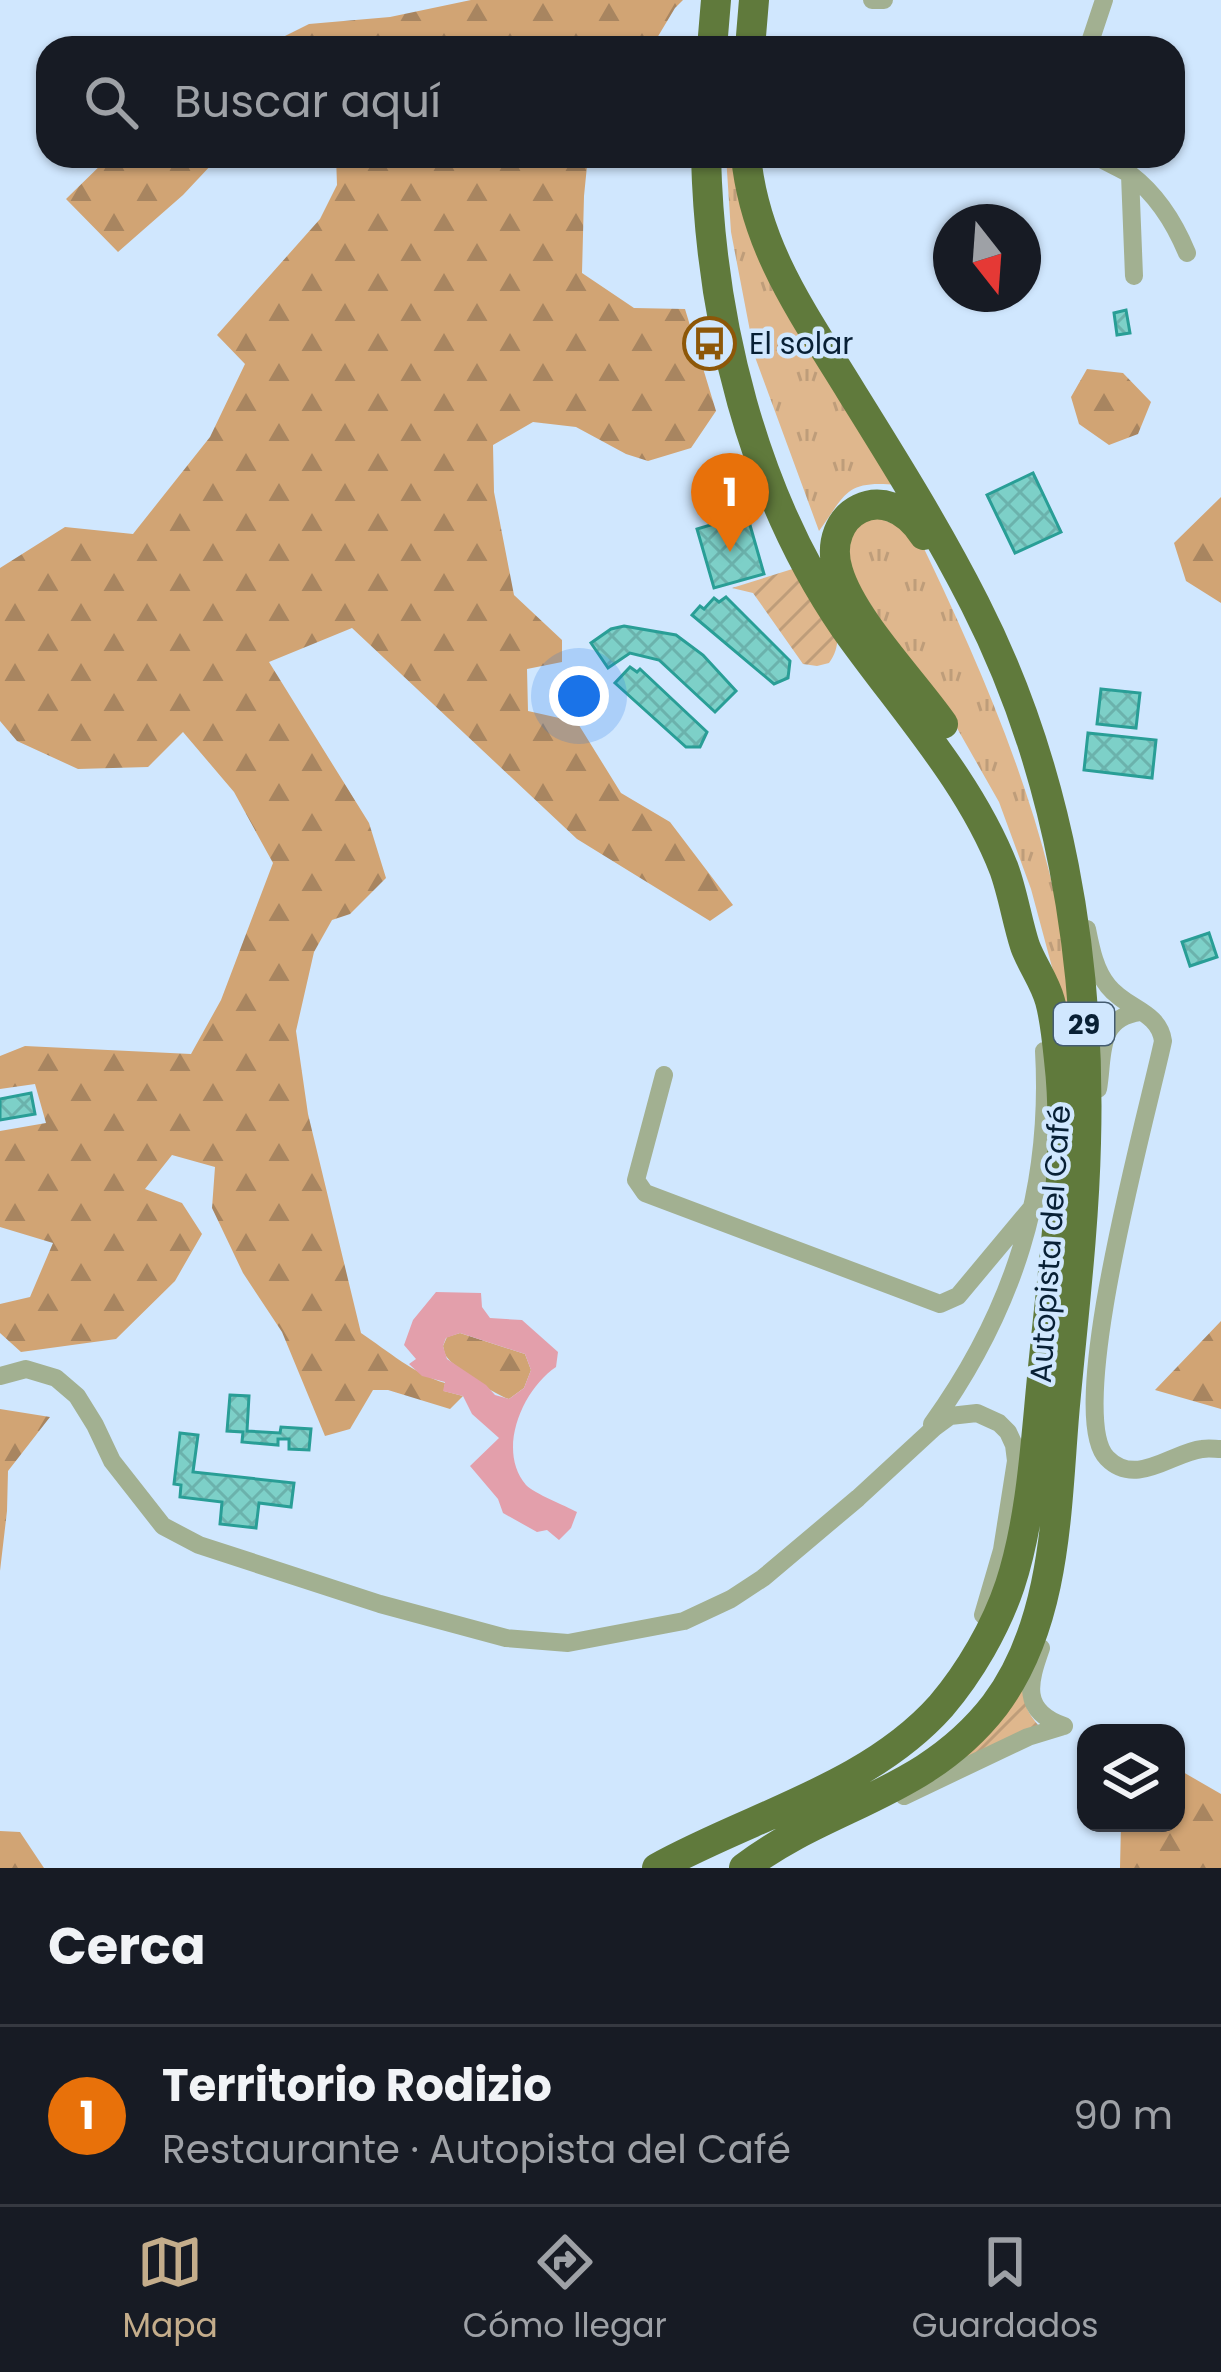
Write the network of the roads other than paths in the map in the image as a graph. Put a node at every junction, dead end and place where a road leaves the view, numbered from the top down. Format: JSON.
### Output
{"nodes":[{"id":1,"x":716,"y":0,"type":"edge"},
{"id":2,"x":754,"y":0,"type":"edge"},
{"id":3,"x":872,"y":0,"type":"edge"},
{"id":4,"x":884,"y":0,"type":"edge"},
{"id":5,"x":1104,"y":0,"type":"edge"},
{"id":6,"x":713,"y":36,"type":"edge"},
{"id":7,"x":751,"y":36,"type":"edge"},
{"id":8,"x":1092,"y":36,"type":"edge"},
{"id":9,"x":707,"y":168,"type":"edge"},
{"id":10,"x":748,"y":168,"type":"edge"},
{"id":11,"x":1117,"y":168,"type":"edge"},
{"id":12,"x":1130,"y":175,"type":"junction"},
{"id":13,"x":1187,"y":254,"type":"dead end"},
{"id":14,"x":1134,"y":276,"type":"dead end"},
{"id":15,"x":1033,"y":748,"type":"junction"},
{"id":16,"x":980,"y":820,"type":"junction"},
{"id":17,"x":1070,"y":893,"type":"junction"},
{"id":18,"x":1028,"y":954,"type":"junction"},
{"id":19,"x":1140,"y":1012,"type":"junction"},
{"id":20,"x":664,"y":1075,"type":"dead end"},
{"id":21,"x":1086,"y":1141,"type":"junction"},
{"id":22,"x":1034,"y":1205,"type":"junction"},
{"id":23,"x":0,"y":1376,"type":"edge"},
{"id":24,"x":1221,"y":1449,"type":"edge"},
{"id":25,"x":905,"y":1455,"type":"junction"},
{"id":26,"x":1052,"y":1539,"type":"junction"},
{"id":27,"x":850,"y":1774,"type":"junction"},
{"id":28,"x":787,"y":1840,"type":"junction"},
{"id":29,"x":664,"y":1866,"type":"edge"},
{"id":30,"x":744,"y":1868,"type":"edge"}],
"edges":[{"from":1,"to":6,"type":"highway"},
{"from":2,"to":7,"type":"highway"},
{"from":3,"to":4,"type":"street"},
{"from":5,"to":8,"type":"street"},
{"from":9,"to":16,"type":"highway","name":"Autopista del Café","number":"29"},
{"from":10,"to":15,"type":"highway","name":"Autopista del Café","number":"29"},
{"from":11,"to":12,"type":"street"},
{"from":12,"to":13,"type":"street"},
{"from":12,"to":14,"type":"street"},
{"from":15,"to":16,"type":"highway"},
{"from":15,"to":17,"type":"highway","name":"Autopista del Café","number":"29"},
{"from":16,"to":18,"type":"highway","name":"Autopista del Café","number":"29"},
{"from":17,"to":19,"type":"street"},
{"from":17,"to":21,"type":"highway","name":"Autopista del Café","number":"29"},
{"from":18,"to":22,"type":"street"},
{"from":18,"to":27,"type":"highway","name":"Autopista del Café","number":"29"},
{"from":19,"to":21,"type":"street"},
{"from":19,"to":24,"type":"street"},
{"from":20,"to":22,"type":"street"},
{"from":21,"to":26,"type":"highway","name":"Autopista del Café","number":"29"},
{"from":22,"to":25,"type":"street"},
{"from":23,"to":25,"type":"street"},
{"from":25,"to":27,"type":"street"},
{"from":26,"to":28,"type":"highway","name":"Autopista del Café","number":"29"},
{"from":26,"to":28,"type":"street"},
{"from":27,"to":29,"type":"highway","name":"Autopista del Café","number":"29"},
{"from":28,"to":30,"type":"highway","name":"Autopista del Café","number":"29"}]}
